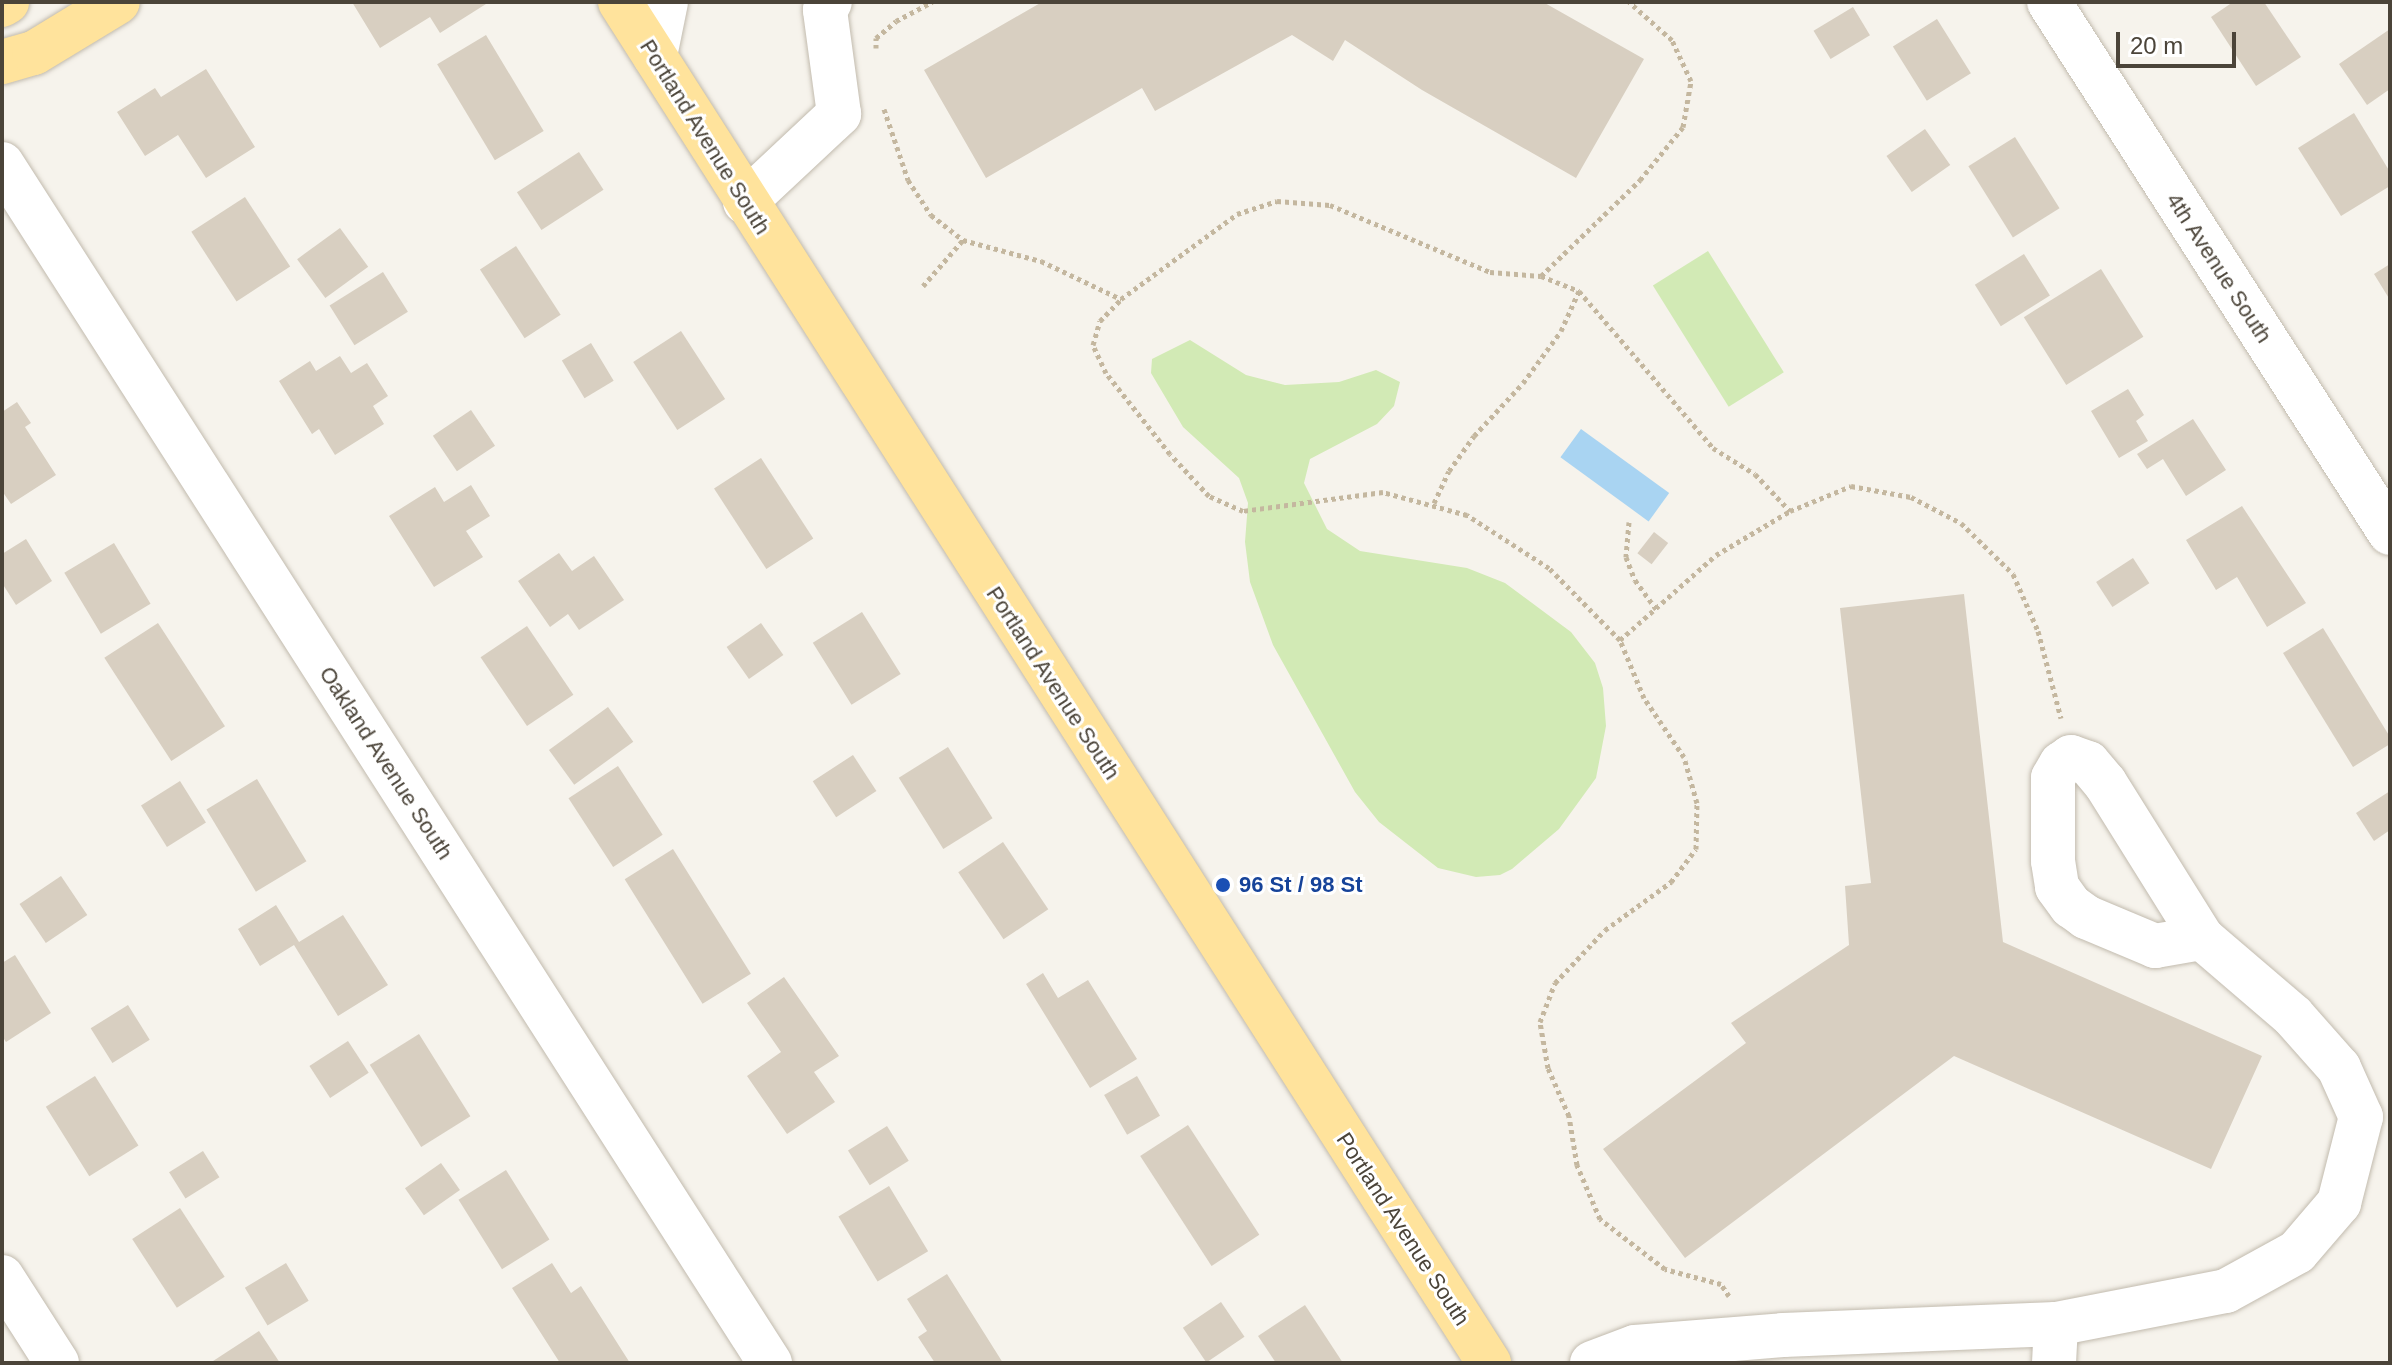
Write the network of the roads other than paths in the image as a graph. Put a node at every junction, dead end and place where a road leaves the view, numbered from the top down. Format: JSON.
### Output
{"nodes":[{"id":1,"x":118,"y":2,"type":"edge"},
{"id":2,"x":620,"y":2,"type":"edge"},
{"id":3,"x":666,"y":2,"type":"edge"},
{"id":4,"x":830,"y":2,"type":"edge"},
{"id":5,"x":2049,"y":2,"type":"edge"},
{"id":6,"x":655,"y":56,"type":"junction"},
{"id":7,"x":2,"y":62,"type":"edge"},
{"id":8,"x":2,"y":164,"type":"edge"},
{"id":9,"x":745,"y":202,"type":"junction"},
{"id":10,"x":2390,"y":533,"type":"edge"},
{"id":11,"x":2202,"y":938,"type":"junction"},
{"id":12,"x":2,"y":1277,"type":"edge"},
{"id":13,"x":2055,"y":1343,"type":"edge"},
{"id":14,"x":57,"y":1363,"type":"edge"},
{"id":15,"x":770,"y":1363,"type":"edge"},
{"id":16,"x":1489,"y":1363,"type":"edge"},
{"id":17,"x":1592,"y":1363,"type":"edge"}],
"edges":[{"from":1,"to":7,"type":"main road"},
{"from":2,"to":6,"type":"main road","name":"Portland Avenue South"},
{"from":3,"to":6,"type":"street"},
{"from":4,"to":9,"type":"street"},
{"from":5,"to":10,"type":"street","name":"4th Avenue South"},
{"from":6,"to":9,"type":"main road","name":"Portland Avenue South"},
{"from":8,"to":15,"type":"street","name":"Oakland Avenue South"},
{"from":9,"to":16,"type":"main road","name":"Portland Avenue South"},
{"from":11,"to":11,"type":"street"},
{"from":11,"to":13,"type":"street"},
{"from":12,"to":14,"type":"street"},
{"from":13,"to":17,"type":"street"}]}
